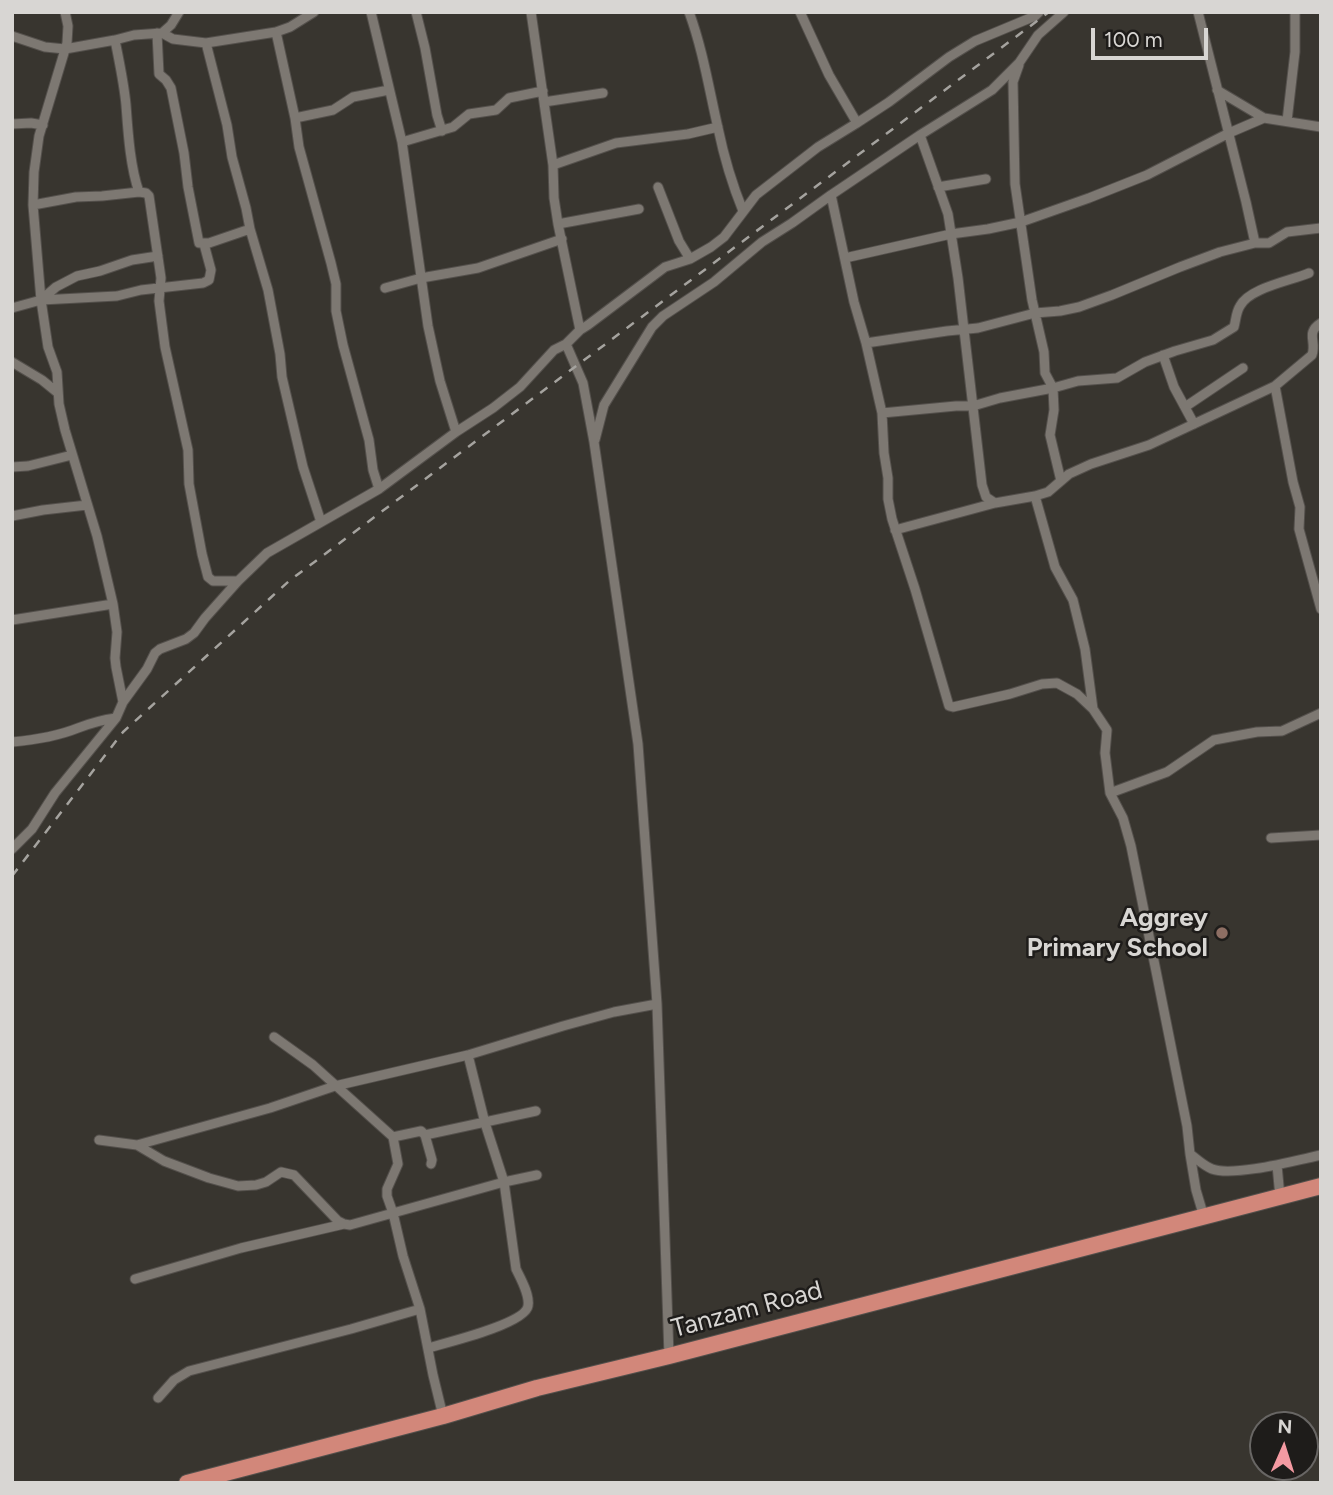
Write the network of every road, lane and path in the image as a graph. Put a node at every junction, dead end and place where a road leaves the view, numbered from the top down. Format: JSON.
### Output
{"nodes":[{"id":1,"x":65,"y":12,"type":"edge"},
{"id":2,"x":179,"y":12,"type":"edge"},
{"id":3,"x":314,"y":12,"type":"edge"},
{"id":4,"x":370,"y":12,"type":"edge"},
{"id":5,"x":416,"y":12,"type":"edge"},
{"id":6,"x":531,"y":12,"type":"edge"},
{"id":7,"x":690,"y":12,"type":"edge"},
{"id":8,"x":800,"y":12,"type":"edge"},
{"id":9,"x":1039,"y":12,"type":"edge"},
{"id":10,"x":1064,"y":12,"type":"edge"},
{"id":11,"x":1198,"y":12,"type":"edge"},
{"id":12,"x":1295,"y":12,"type":"edge"},
{"id":13,"x":276,"y":32,"type":"junction"},
{"id":14,"x":160,"y":33,"type":"junction"},
{"id":15,"x":12,"y":36,"type":"edge"},
{"id":16,"x":115,"y":40,"type":"junction"},
{"id":17,"x":206,"y":43,"type":"junction"},
{"id":18,"x":65,"y":49,"type":"junction"},
{"id":19,"x":1020,"y":63,"type":"junction"},
{"id":20,"x":389,"y":90,"type":"junction"},
{"id":21,"x":1217,"y":90,"type":"junction"},
{"id":22,"x":543,"y":91,"type":"junction"},
{"id":23,"x":603,"y":93,"type":"dead end"},
{"id":24,"x":544,"y":102,"type":"junction"},
{"id":25,"x":295,"y":118,"type":"junction"},
{"id":26,"x":1264,"y":118,"type":"junction"},
{"id":27,"x":1287,"y":121,"type":"junction"},
{"id":28,"x":857,"y":123,"type":"junction"},
{"id":29,"x":12,"y":124,"type":"edge"},
{"id":30,"x":43,"y":125,"type":"junction"},
{"id":31,"x":718,"y":127,"type":"junction"},
{"id":32,"x":1321,"y":127,"type":"edge"},
{"id":33,"x":442,"y":131,"type":"junction"},
{"id":34,"x":1229,"y":133,"type":"junction"},
{"id":35,"x":920,"y":135,"type":"junction"},
{"id":36,"x":401,"y":142,"type":"junction"},
{"id":37,"x":553,"y":164,"type":"junction"},
{"id":38,"x":986,"y":179,"type":"dead end"},
{"id":39,"x":658,"y":187,"type":"dead end"},
{"id":40,"x":938,"y":187,"type":"junction"},
{"id":41,"x":139,"y":192,"type":"junction"},
{"id":42,"x":831,"y":195,"type":"junction"},
{"id":43,"x":33,"y":205,"type":"junction"},
{"id":44,"x":639,"y":209,"type":"dead end"},
{"id":45,"x":743,"y":211,"type":"junction"},
{"id":46,"x":1021,"y":222,"type":"junction"},
{"id":47,"x":558,"y":224,"type":"junction"},
{"id":48,"x":1321,"y":228,"type":"edge"},
{"id":49,"x":250,"y":229,"type":"junction"},
{"id":50,"x":951,"y":234,"type":"junction"},
{"id":51,"x":562,"y":239,"type":"junction"},
{"id":52,"x":1255,"y":243,"type":"junction"},
{"id":53,"x":204,"y":244,"type":"junction"},
{"id":54,"x":158,"y":256,"type":"junction"},
{"id":55,"x":845,"y":258,"type":"junction"},
{"id":56,"x":690,"y":259,"type":"junction"},
{"id":57,"x":1309,"y":273,"type":"dead end"},
{"id":58,"x":421,"y":278,"type":"junction"},
{"id":59,"x":160,"y":288,"type":"junction"},
{"id":60,"x":385,"y":288,"type":"dead end"},
{"id":61,"x":41,"y":300,"type":"junction"},
{"id":62,"x":12,"y":308,"type":"edge"},
{"id":63,"x":1035,"y":313,"type":"junction"},
{"id":64,"x":1321,"y":323,"type":"edge"},
{"id":65,"x":964,"y":328,"type":"junction"},
{"id":66,"x":580,"y":330,"type":"junction"},
{"id":67,"x":866,"y":343,"type":"junction"},
{"id":68,"x":566,"y":344,"type":"junction"},
{"id":69,"x":1163,"y":355,"type":"junction"},
{"id":70,"x":1308,"y":360,"type":"junction"},
{"id":71,"x":12,"y":362,"type":"edge"},
{"id":72,"x":1320,"y":362,"type":"edge"},
{"id":73,"x":1243,"y":368,"type":"dead end"},
{"id":74,"x":1275,"y":386,"type":"junction"},
{"id":75,"x":1053,"y":388,"type":"junction"},
{"id":76,"x":58,"y":393,"type":"junction"},
{"id":77,"x":973,"y":406,"type":"junction"},
{"id":78,"x":1185,"y":407,"type":"junction"},
{"id":79,"x":882,"y":413,"type":"junction"},
{"id":80,"x":1194,"y":424,"type":"junction"},
{"id":81,"x":456,"y":432,"type":"junction"},
{"id":82,"x":594,"y":442,"type":"junction"},
{"id":83,"x":72,"y":455,"type":"junction"},
{"id":84,"x":12,"y":467,"type":"edge"},
{"id":85,"x":1061,"y":481,"type":"junction"},
{"id":86,"x":379,"y":489,"type":"junction"},
{"id":87,"x":1035,"y":496,"type":"junction"},
{"id":88,"x":995,"y":503,"type":"junction"},
{"id":89,"x":88,"y":505,"type":"junction"},
{"id":90,"x":12,"y":516,"type":"edge"},
{"id":91,"x":321,"y":522,"type":"junction"},
{"id":92,"x":895,"y":530,"type":"junction"},
{"id":93,"x":238,"y":581,"type":"junction"},
{"id":94,"x":113,"y":604,"type":"junction"},
{"id":95,"x":1321,"y":609,"type":"edge"},
{"id":96,"x":12,"y":620,"type":"edge"},
{"id":97,"x":123,"y":702,"type":"junction"},
{"id":98,"x":1093,"y":709,"type":"junction"},
{"id":99,"x":1321,"y":713,"type":"edge"},
{"id":100,"x":116,"y":718,"type":"junction"},
{"id":101,"x":12,"y":742,"type":"edge"},
{"id":102,"x":1110,"y":793,"type":"junction"},
{"id":103,"x":1321,"y":835,"type":"edge"},
{"id":104,"x":1271,"y":838,"type":"dead end"},
{"id":105,"x":12,"y":849,"type":"edge"},
{"id":106,"x":657,"y":1004,"type":"junction"},
{"id":107,"x":274,"y":1037,"type":"dead end"},
{"id":108,"x":468,"y":1055,"type":"junction"},
{"id":109,"x":335,"y":1086,"type":"junction"},
{"id":110,"x":536,"y":1111,"type":"dead end"},
{"id":111,"x":485,"y":1123,"type":"junction"},
{"id":112,"x":425,"y":1135,"type":"junction"},
{"id":113,"x":393,"y":1137,"type":"junction"},
{"id":114,"x":99,"y":1140,"type":"dead end"},
{"id":115,"x":137,"y":1145,"type":"junction"},
{"id":116,"x":1190,"y":1154,"type":"junction"},
{"id":117,"x":1321,"y":1155,"type":"edge"},
{"id":118,"x":431,"y":1164,"type":"dead end"},
{"id":119,"x":1277,"y":1165,"type":"junction"},
{"id":120,"x":537,"y":1175,"type":"dead end"},
{"id":121,"x":503,"y":1182,"type":"junction"},
{"id":122,"x":1321,"y":1186,"type":"edge"},
{"id":123,"x":1280,"y":1197,"type":"junction"},
{"id":124,"x":393,"y":1213,"type":"junction"},
{"id":125,"x":1203,"y":1217,"type":"junction"},
{"id":126,"x":344,"y":1224,"type":"junction"},
{"id":127,"x":135,"y":1279,"type":"dead end"},
{"id":128,"x":420,"y":1309,"type":"junction"},
{"id":129,"x":428,"y":1348,"type":"junction"},
{"id":130,"x":669,"y":1356,"type":"junction"},
{"id":131,"x":158,"y":1398,"type":"dead end"},
{"id":132,"x":443,"y":1416,"type":"junction"},
{"id":133,"x":187,"y":1483,"type":"edge"}],
"edges":[{"from":1,"to":18,"type":"street"},
{"from":2,"to":14,"type":"street"},
{"from":3,"to":13,"type":"street"},
{"from":4,"to":20,"type":"street"},
{"from":5,"to":33,"type":"street"},
{"from":6,"to":22,"type":"street"},
{"from":7,"to":31,"type":"street"},
{"from":8,"to":28,"type":"street"},
{"from":9,"to":28,"type":"street"},
{"from":10,"to":19,"type":"street"},
{"from":11,"to":21,"type":"street"},
{"from":12,"to":27,"type":"street"},
{"from":13,"to":17,"type":"street"},
{"from":13,"to":25,"type":"street"},
{"from":14,"to":16,"type":"street"},
{"from":14,"to":17,"type":"street"},
{"from":14,"to":53,"type":"street"},
{"from":15,"to":18,"type":"street"},
{"from":16,"to":18,"type":"street"},
{"from":16,"to":41,"type":"street"},
{"from":17,"to":49,"type":"street"},
{"from":18,"to":30,"type":"street"},
{"from":19,"to":35,"type":"street"},
{"from":19,"to":46,"type":"street"},
{"from":20,"to":25,"type":"street"},
{"from":20,"to":36,"type":"street"},
{"from":21,"to":26,"type":"street"},
{"from":21,"to":34,"type":"street"},
{"from":22,"to":24,"type":"street"},
{"from":22,"to":33,"type":"street"},
{"from":23,"to":24,"type":"street"},
{"from":24,"to":37,"type":"street"},
{"from":25,"to":86,"type":"street"},
{"from":26,"to":27,"type":"street"},
{"from":26,"to":34,"type":"street"},
{"from":27,"to":32,"type":"street"},
{"from":28,"to":45,"type":"street"},
{"from":29,"to":30,"type":"street"},
{"from":30,"to":43,"type":"street"},
{"from":31,"to":37,"type":"street"},
{"from":31,"to":45,"type":"street"},
{"from":33,"to":36,"type":"street"},
{"from":34,"to":46,"type":"street"},
{"from":34,"to":52,"type":"street"},
{"from":35,"to":40,"type":"street"},
{"from":35,"to":42,"type":"street"},
{"from":36,"to":58,"type":"street"},
{"from":37,"to":47,"type":"street"},
{"from":38,"to":40,"type":"street"},
{"from":39,"to":56,"type":"street"},
{"from":40,"to":50,"type":"street"},
{"from":41,"to":43,"type":"street"},
{"from":41,"to":54,"type":"street"},
{"from":42,"to":55,"type":"street"},
{"from":42,"to":82,"type":"street"},
{"from":43,"to":61,"type":"street"},
{"from":44,"to":47,"type":"street"},
{"from":45,"to":56,"type":"street"},
{"from":46,"to":50,"type":"street"},
{"from":46,"to":63,"type":"street"},
{"from":47,"to":51,"type":"street"},
{"from":48,"to":52,"type":"street"},
{"from":49,"to":53,"type":"street"},
{"from":49,"to":91,"type":"street"},
{"from":50,"to":55,"type":"street"},
{"from":50,"to":65,"type":"street"},
{"from":51,"to":58,"type":"street"},
{"from":51,"to":66,"type":"street"},
{"from":52,"to":63,"type":"street"},
{"from":53,"to":59,"type":"street"},
{"from":54,"to":59,"type":"street"},
{"from":54,"to":61,"type":"street"},
{"from":55,"to":67,"type":"street"},
{"from":56,"to":66,"type":"street"},
{"from":57,"to":69,"type":"street"},
{"from":58,"to":60,"type":"street"},
{"from":58,"to":81,"type":"street"},
{"from":59,"to":61,"type":"street"},
{"from":59,"to":93,"type":"street"},
{"from":61,"to":62,"type":"street"},
{"from":61,"to":76,"type":"street"},
{"from":63,"to":65,"type":"street"},
{"from":63,"to":75,"type":"street"},
{"from":64,"to":70,"type":"street"},
{"from":65,"to":67,"type":"street"},
{"from":65,"to":77,"type":"street"},
{"from":66,"to":68,"type":"street"},
{"from":67,"to":79,"type":"street"},
{"from":68,"to":81,"type":"street"},
{"from":68,"to":82,"type":"street"},
{"from":69,"to":75,"type":"street"},
{"from":69,"to":78,"type":"street"},
{"from":70,"to":72,"type":"street"},
{"from":70,"to":74,"type":"street"},
{"from":71,"to":76,"type":"street"},
{"from":73,"to":78,"type":"street"},
{"from":74,"to":80,"type":"street"},
{"from":74,"to":95,"type":"street"},
{"from":75,"to":77,"type":"street"},
{"from":75,"to":85,"type":"street"},
{"from":76,"to":83,"type":"street"},
{"from":77,"to":79,"type":"street"},
{"from":77,"to":88,"type":"street"},
{"from":78,"to":80,"type":"street"},
{"from":79,"to":92,"type":"street"},
{"from":80,"to":85,"type":"street"},
{"from":81,"to":86,"type":"street"},
{"from":82,"to":106,"type":"street"},
{"from":83,"to":84,"type":"street"},
{"from":83,"to":89,"type":"street"},
{"from":85,"to":87,"type":"street"},
{"from":86,"to":91,"type":"street"},
{"from":87,"to":88,"type":"street"},
{"from":87,"to":98,"type":"street"},
{"from":88,"to":92,"type":"street"},
{"from":89,"to":90,"type":"street"},
{"from":89,"to":94,"type":"street"},
{"from":91,"to":93,"type":"street"},
{"from":92,"to":98,"type":"street"},
{"from":93,"to":97,"type":"street"},
{"from":94,"to":96,"type":"street"},
{"from":94,"to":97,"type":"street"},
{"from":97,"to":100,"type":"street"},
{"from":98,"to":102,"type":"street"},
{"from":99,"to":102,"type":"street"},
{"from":100,"to":101,"type":"street"},
{"from":100,"to":105,"type":"street"},
{"from":102,"to":116,"type":"street"},
{"from":103,"to":104,"type":"street"},
{"from":106,"to":108,"type":"street"},
{"from":106,"to":130,"type":"street"},
{"from":107,"to":109,"type":"street"},
{"from":108,"to":109,"type":"street"},
{"from":108,"to":111,"type":"street"},
{"from":109,"to":113,"type":"street"},
{"from":109,"to":115,"type":"street"},
{"from":110,"to":111,"type":"street"},
{"from":111,"to":112,"type":"street"},
{"from":111,"to":121,"type":"street"},
{"from":112,"to":113,"type":"street"},
{"from":112,"to":118,"type":"street"},
{"from":113,"to":124,"type":"street"},
{"from":114,"to":115,"type":"street"},
{"from":115,"to":126,"type":"street"},
{"from":116,"to":119,"type":"street"},
{"from":116,"to":125,"type":"street"},
{"from":117,"to":119,"type":"street"},
{"from":119,"to":123,"type":"street"},
{"from":120,"to":121,"type":"street"},
{"from":121,"to":124,"type":"street"},
{"from":121,"to":129,"type":"street"},
{"from":122,"to":123,"type":"highway","name":"Tanzam Road"},
{"from":123,"to":125,"type":"highway","name":"Tanzam Road"},
{"from":124,"to":126,"type":"street"},
{"from":124,"to":128,"type":"street"},
{"from":125,"to":130,"type":"highway","name":"Tanzam Road"},
{"from":126,"to":127,"type":"street"},
{"from":128,"to":129,"type":"street"},
{"from":128,"to":131,"type":"street"},
{"from":129,"to":132,"type":"street"},
{"from":130,"to":132,"type":"highway","name":"Tanzam Road"},
{"from":132,"to":133,"type":"highway","name":"Tanzam Road"}]}
